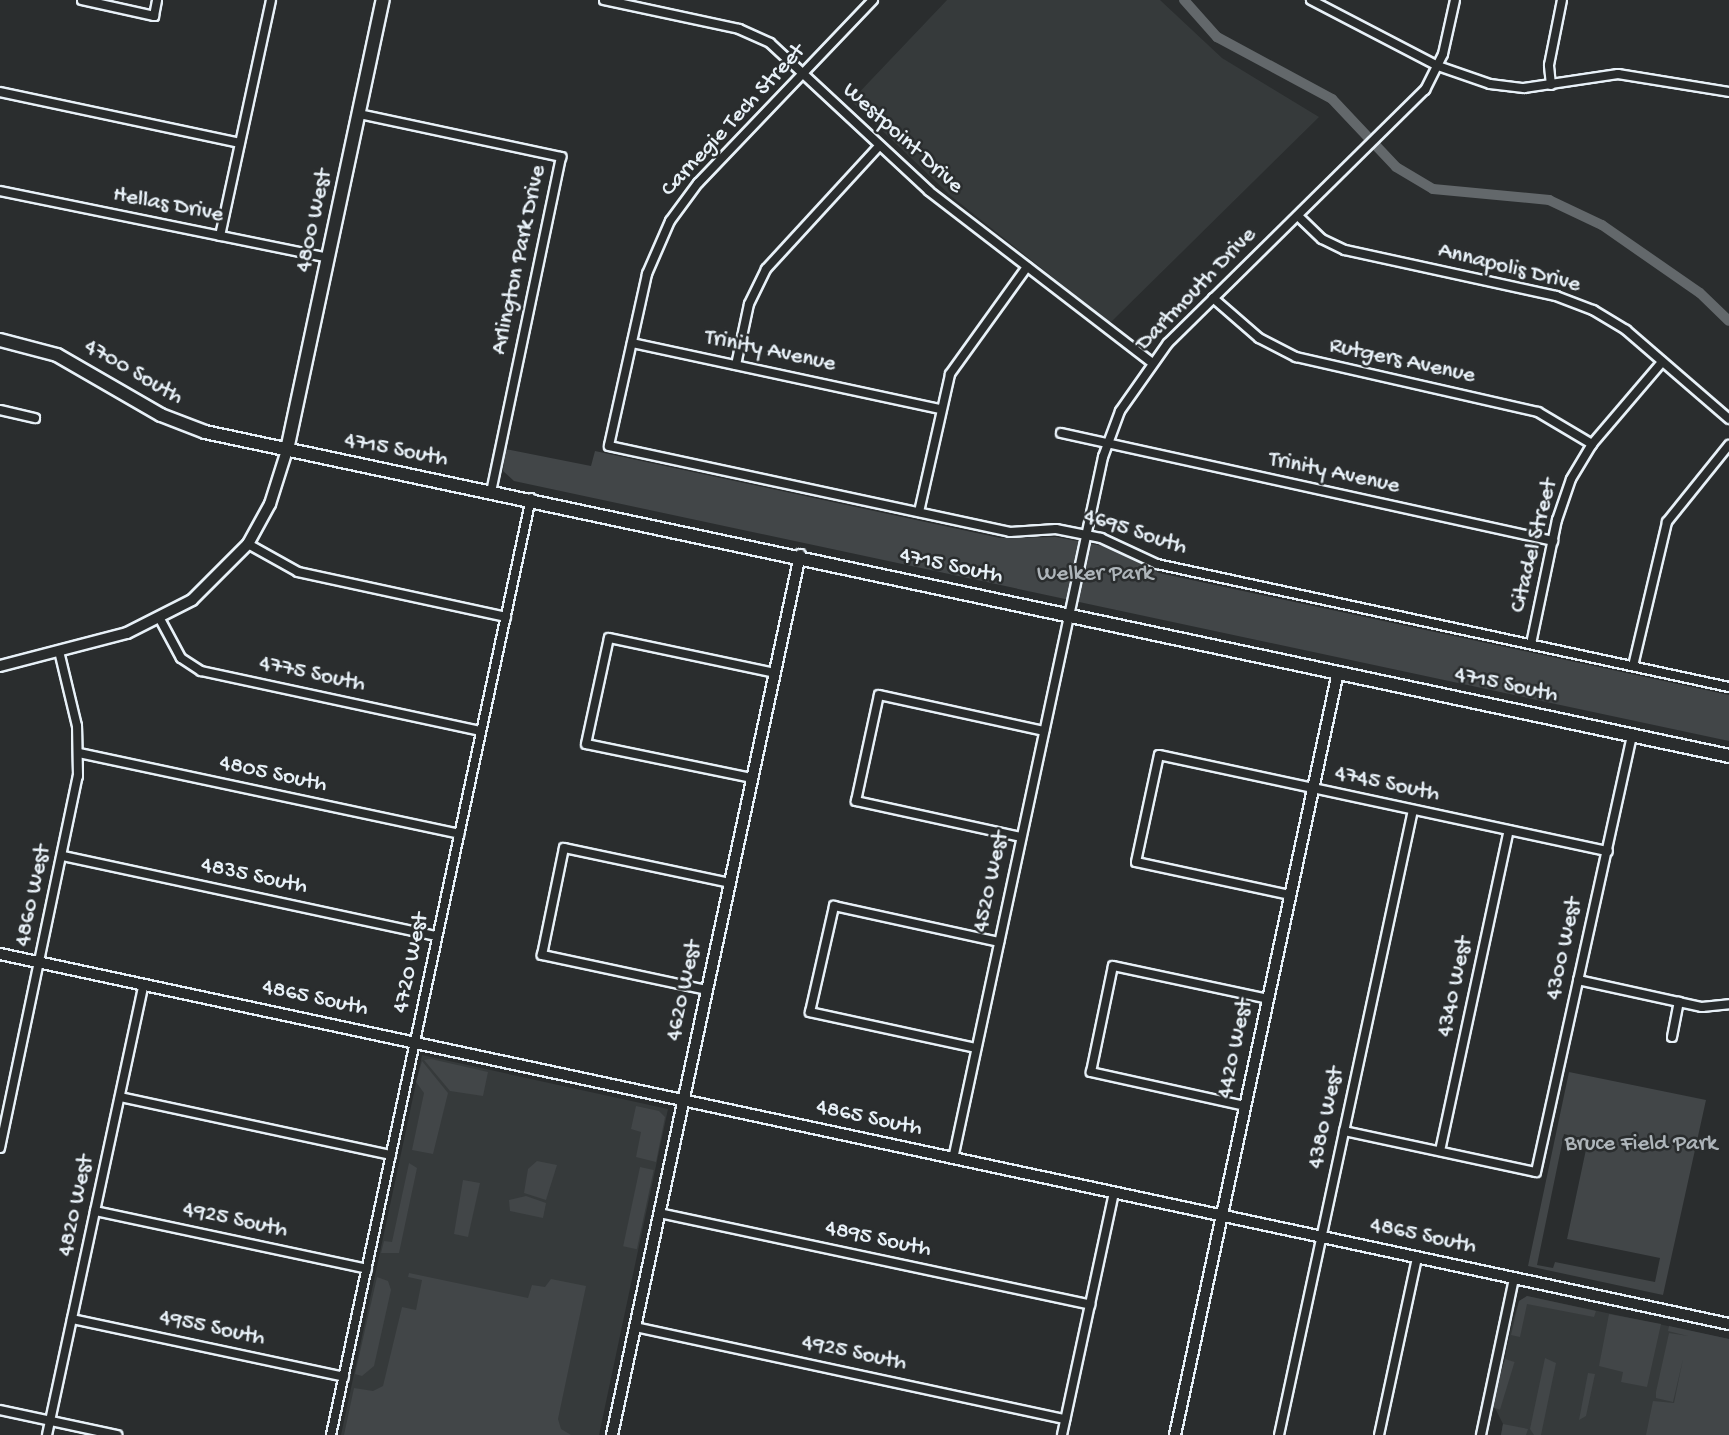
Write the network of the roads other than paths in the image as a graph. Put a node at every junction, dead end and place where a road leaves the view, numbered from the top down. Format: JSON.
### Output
{"nodes":[{"id":1,"x":82,"y":0,"type":"edge"},
{"id":2,"x":157,"y":0,"type":"edge"},
{"id":3,"x":271,"y":0,"type":"edge"},
{"id":4,"x":383,"y":0,"type":"edge"},
{"id":5,"x":604,"y":0,"type":"edge"},
{"id":6,"x":873,"y":0,"type":"edge"},
{"id":7,"x":1311,"y":0,"type":"edge"},
{"id":8,"x":1455,"y":0,"type":"edge"},
{"id":9,"x":1562,"y":0,"type":"edge"},
{"id":10,"x":1438,"y":66,"type":"junction"},
{"id":11,"x":802,"y":74,"type":"junction"},
{"id":12,"x":1552,"y":85,"type":"junction"},
{"id":13,"x":0,"y":92,"type":"edge"},
{"id":14,"x":1729,"y":92,"type":"edge"},
{"id":15,"x":359,"y":114,"type":"junction"},
{"id":16,"x":240,"y":143,"type":"junction"},
{"id":17,"x":879,"y":146,"type":"junction"},
{"id":18,"x":0,"y":191,"type":"edge"},
{"id":19,"x":1297,"y":216,"type":"junction"},
{"id":20,"x":220,"y":236,"type":"junction"},
{"id":21,"x":328,"y":258,"type":"junction"},
{"id":22,"x":1027,"y":267,"type":"junction"},
{"id":23,"x":1213,"y":298,"type":"junction"},
{"id":24,"x":0,"y":340,"type":"edge"},
{"id":25,"x":632,"y":343,"type":"junction"},
{"id":26,"x":1151,"y":362,"type":"junction"},
{"id":27,"x":1662,"y":362,"type":"junction"},
{"id":28,"x":736,"y":365,"type":"junction"},
{"id":29,"x":940,"y":409,"type":"junction"},
{"id":30,"x":0,"y":410,"type":"edge"},
{"id":31,"x":35,"y":418,"type":"dead end"},
{"id":32,"x":1729,"y":419,"type":"edge"},
{"id":33,"x":1061,"y":433,"type":"dead end"},
{"id":34,"x":1592,"y":444,"type":"junction"},
{"id":35,"x":1107,"y":445,"type":"junction"},
{"id":36,"x":1729,"y":445,"type":"edge"},
{"id":37,"x":609,"y":446,"type":"joint"},
{"id":38,"x":287,"y":450,"type":"junction"},
{"id":39,"x":491,"y":491,"type":"junction"},
{"id":40,"x":531,"y":498,"type":"junction"},
{"id":41,"x":919,"y":512,"type":"junction"},
{"id":42,"x":1086,"y":535,"type":"junction"},
{"id":43,"x":1553,"y":541,"type":"junction"},
{"id":44,"x":248,"y":544,"type":"junction"},
{"id":45,"x":800,"y":555,"type":"junction"},
{"id":46,"x":1069,"y":613,"type":"junction"},
{"id":47,"x":506,"y":617,"type":"junction"},
{"id":48,"x":160,"y":619,"type":"junction"},
{"id":49,"x":1531,"y":644,"type":"junction"},
{"id":50,"x":59,"y":651,"type":"junction"},
{"id":51,"x":0,"y":666,"type":"edge"},
{"id":52,"x":1633,"y":666,"type":"junction"},
{"id":53,"x":1338,"y":672,"type":"junction"},
{"id":54,"x":775,"y":673,"type":"junction"},
{"id":55,"x":1729,"y":687,"type":"edge"},
{"id":56,"x":481,"y":731,"type":"junction"},
{"id":57,"x":1044,"y":731,"type":"junction"},
{"id":58,"x":1632,"y":735,"type":"junction"},
{"id":59,"x":79,"y":753,"type":"junction"},
{"id":60,"x":1729,"y":756,"type":"edge"},
{"id":61,"x":752,"y":778,"type":"junction"},
{"id":62,"x":1313,"y":788,"type":"junction"},
{"id":63,"x":1413,"y":810,"type":"junction"},
{"id":64,"x":1509,"y":830,"type":"junction"},
{"id":65,"x":459,"y":834,"type":"junction"},
{"id":66,"x":1021,"y":837,"type":"junction"},
{"id":67,"x":1608,"y":851,"type":"junction"},
{"id":68,"x":62,"y":856,"type":"junction"},
{"id":69,"x":730,"y":883,"type":"junction"},
{"id":70,"x":1290,"y":895,"type":"junction"},
{"id":71,"x":438,"y":936,"type":"junction"},
{"id":72,"x":999,"y":942,"type":"junction"},
{"id":73,"x":0,"y":954,"type":"edge"},
{"id":74,"x":40,"y":962,"type":"junction"},
{"id":75,"x":1578,"y":980,"type":"junction"},
{"id":76,"x":144,"y":984,"type":"junction"},
{"id":77,"x":707,"y":990,"type":"junction"},
{"id":78,"x":1268,"y":999,"type":"junction"},
{"id":79,"x":1679,"y":1002,"type":"junction"},
{"id":80,"x":1729,"y":1004,"type":"edge"},
{"id":81,"x":1672,"y":1037,"type":"dead end"},
{"id":82,"x":415,"y":1042,"type":"junction"},
{"id":83,"x":976,"y":1048,"type":"junction"},
{"id":84,"x":120,"y":1097,"type":"junction"},
{"id":85,"x":684,"y":1101,"type":"junction"},
{"id":86,"x":1245,"y":1106,"type":"junction"},
{"id":87,"x":1344,"y":1131,"type":"junction"},
{"id":88,"x":0,"y":1148,"type":"edge"},
{"id":89,"x":1440,"y":1151,"type":"junction"},
{"id":90,"x":391,"y":1155,"type":"junction"},
{"id":91,"x":953,"y":1159,"type":"junction"},
{"id":92,"x":1114,"y":1193,"type":"junction"},
{"id":93,"x":95,"y":1211,"type":"junction"},
{"id":94,"x":659,"y":1213,"type":"junction"},
{"id":95,"x":1222,"y":1216,"type":"junction"},
{"id":96,"x":1321,"y":1237,"type":"junction"},
{"id":97,"x":1417,"y":1257,"type":"junction"},
{"id":98,"x":367,"y":1269,"type":"junction"},
{"id":99,"x":1514,"y":1278,"type":"junction"},
{"id":100,"x":1090,"y":1305,"type":"junction"},
{"id":101,"x":72,"y":1319,"type":"junction"},
{"id":102,"x":1729,"y":1324,"type":"edge"},
{"id":103,"x":635,"y":1327,"type":"junction"},
{"id":104,"x":344,"y":1377,"type":"junction"},
{"id":105,"x":0,"y":1410,"type":"edge"},
{"id":106,"x":1065,"y":1419,"type":"junction"},
{"id":107,"x":51,"y":1421,"type":"junction"},
{"id":108,"x":47,"y":1435,"type":"edge"},
{"id":109,"x":117,"y":1435,"type":"edge"},
{"id":110,"x":331,"y":1435,"type":"edge"},
{"id":111,"x":612,"y":1435,"type":"edge"},
{"id":112,"x":1062,"y":1435,"type":"edge"},
{"id":113,"x":1175,"y":1435,"type":"edge"},
{"id":114,"x":1279,"y":1435,"type":"edge"},
{"id":115,"x":1379,"y":1435,"type":"edge"},
{"id":116,"x":1481,"y":1435,"type":"edge"}],
"edges":[{"from":1,"to":2,"type":"street"},
{"from":3,"to":16,"type":"street"},
{"from":4,"to":15,"type":"main road","name":"4800 West"},
{"from":5,"to":11,"type":"street","name":"Westpoint Drive"},
{"from":6,"to":11,"type":"street","name":"Carnegie Tech Street"},
{"from":7,"to":10,"type":"street"},
{"from":8,"to":10,"type":"street","name":"Dartmouth Drive"},
{"from":9,"to":12,"type":"street"},
{"from":10,"to":12,"type":"street"},
{"from":10,"to":19,"type":"street","name":"Dartmouth Drive"},
{"from":11,"to":17,"type":"street","name":"Westpoint Drive"},
{"from":11,"to":25,"type":"street","name":"Carnegie Tech Street"},
{"from":12,"to":14,"type":"street"},
{"from":13,"to":16,"type":"street"},
{"from":15,"to":21,"type":"main road","name":"4800 West"},
{"from":15,"to":39,"type":"street","name":"Arlington Park Drive"},
{"from":16,"to":20,"type":"street"},
{"from":17,"to":22,"type":"street","name":"Westpoint Drive"},
{"from":17,"to":28,"type":"street"},
{"from":18,"to":20,"type":"street","name":"Hellas Drive"},
{"from":19,"to":23,"type":"street","name":"Dartmouth Drive"},
{"from":19,"to":27,"type":"street","name":"Annapolis Drive"},
{"from":20,"to":21,"type":"street","name":"Hellas Drive"},
{"from":21,"to":38,"type":"main road","name":"4800 West"},
{"from":22,"to":26,"type":"street","name":"Westpoint Drive"},
{"from":22,"to":29,"type":"street"},
{"from":23,"to":26,"type":"street","name":"Dartmouth Drive"},
{"from":23,"to":34,"type":"street","name":"Rutgers Avenue"},
{"from":24,"to":38,"type":"main road","name":"4700 South"},
{"from":25,"to":28,"type":"street","name":"Trinity Avenue"},
{"from":25,"to":37,"type":"street","name":"Carnegie Tech Street"},
{"from":26,"to":35,"type":"street","name":"Dartmouth Drive"},
{"from":27,"to":32,"type":"street","name":"Annapolis Drive"},
{"from":27,"to":34,"type":"street","name":"Citadel Street"},
{"from":28,"to":29,"type":"street","name":"Trinity Avenue"},
{"from":29,"to":41,"type":"street"},
{"from":30,"to":31,"type":"street"},
{"from":33,"to":35,"type":"street","name":"Trinity Avenue"},
{"from":34,"to":43,"type":"street","name":"Citadel Street"},
{"from":35,"to":42,"type":"street","name":"Dartmouth Drive"},
{"from":35,"to":43,"type":"street","name":"Trinity Avenue"},
{"from":36,"to":52,"type":"street"},
{"from":37,"to":41,"type":"street","name":"4695 South"},
{"from":38,"to":39,"type":"main road","name":"4715 South"},
{"from":38,"to":44,"type":"street"},
{"from":39,"to":40,"type":"main road","name":"4715 South"},
{"from":40,"to":45,"type":"main road","name":"4715 South"},
{"from":40,"to":47,"type":"street","name":"4720 West"},
{"from":41,"to":42,"type":"street","name":"4695 South"},
{"from":42,"to":46,"type":"street","name":"Dartmouth Drive"},
{"from":42,"to":49,"type":"street","name":"4695 South"},
{"from":43,"to":49,"type":"street","name":"Citadel Street"},
{"from":44,"to":47,"type":"street"},
{"from":44,"to":48,"type":"street"},
{"from":45,"to":46,"type":"main road","name":"4715 South"},
{"from":45,"to":54,"type":"street","name":"4620 West"},
{"from":46,"to":53,"type":"main road","name":"4715 South"},
{"from":46,"to":57,"type":"street","name":"4520 West"},
{"from":47,"to":56,"type":"street","name":"4720 West"},
{"from":48,"to":50,"type":"street"},
{"from":48,"to":56,"type":"street","name":"4775 South"},
{"from":49,"to":52,"type":"street","name":"4695 South"},
{"from":50,"to":51,"type":"street"},
{"from":50,"to":59,"type":"street","name":"4860 West"},
{"from":52,"to":55,"type":"street","name":"4695 South"},
{"from":53,"to":58,"type":"main road","name":"4715 South"},
{"from":53,"to":62,"type":"street","name":"4420 West"},
{"from":54,"to":61,"type":"street","name":"4620 West"},
{"from":54,"to":61,"type":"street"},
{"from":56,"to":65,"type":"street","name":"4720 West"},
{"from":57,"to":66,"type":"street","name":"4520 West"},
{"from":57,"to":66,"type":"street"},
{"from":58,"to":60,"type":"main road","name":"4715 South"},
{"from":58,"to":67,"type":"street","name":"4300 West"},
{"from":59,"to":65,"type":"street","name":"4805 South"},
{"from":59,"to":68,"type":"street","name":"4860 West"},
{"from":61,"to":69,"type":"street","name":"4620 West"},
{"from":62,"to":63,"type":"street","name":"4745 South"},
{"from":62,"to":70,"type":"street","name":"4420 West"},
{"from":62,"to":70,"type":"street","name":"4745 South"},
{"from":63,"to":64,"type":"street","name":"4745 South"},
{"from":63,"to":87,"type":"street","name":"4380 West"},
{"from":64,"to":67,"type":"street","name":"4745 South"},
{"from":64,"to":89,"type":"street","name":"4340 West"},
{"from":65,"to":71,"type":"street","name":"4720 West"},
{"from":66,"to":72,"type":"street","name":"4520 West"},
{"from":67,"to":75,"type":"street","name":"4300 West"},
{"from":68,"to":71,"type":"street","name":"4835 South"},
{"from":68,"to":74,"type":"street","name":"4860 West"},
{"from":69,"to":77,"type":"street","name":"4620 West"},
{"from":69,"to":77,"type":"street"},
{"from":70,"to":78,"type":"street","name":"4420 West"},
{"from":71,"to":82,"type":"street","name":"4720 West"},
{"from":72,"to":83,"type":"street","name":"4520 West"},
{"from":72,"to":83,"type":"street"},
{"from":73,"to":74,"type":"street","name":"4865 South"},
{"from":74,"to":76,"type":"street","name":"4865 South"},
{"from":74,"to":88,"type":"street","name":"4860 West"},
{"from":75,"to":79,"type":"street"},
{"from":75,"to":89,"type":"street","name":"4300 West"},
{"from":76,"to":82,"type":"street","name":"4865 South"},
{"from":76,"to":84,"type":"street","name":"4820 West"},
{"from":77,"to":85,"type":"street","name":"4620 West"},
{"from":78,"to":86,"type":"street","name":"4420 West"},
{"from":78,"to":86,"type":"street"},
{"from":79,"to":80,"type":"street"},
{"from":79,"to":81,"type":"street"},
{"from":82,"to":85,"type":"street","name":"4865 South"},
{"from":82,"to":90,"type":"street","name":"4720 West"},
{"from":83,"to":91,"type":"street","name":"4520 West"},
{"from":84,"to":90,"type":"street"},
{"from":84,"to":93,"type":"street","name":"4820 West"},
{"from":85,"to":91,"type":"street","name":"4865 South"},
{"from":85,"to":94,"type":"street","name":"4620 West"},
{"from":86,"to":95,"type":"street","name":"4420 West"},
{"from":87,"to":89,"type":"street"},
{"from":87,"to":96,"type":"street","name":"4380 West"},
{"from":90,"to":98,"type":"street","name":"4720 West"},
{"from":91,"to":92,"type":"street","name":"4865 South"},
{"from":92,"to":95,"type":"street","name":"4865 South"},
{"from":92,"to":100,"type":"street"},
{"from":93,"to":98,"type":"street","name":"4925 South"},
{"from":93,"to":101,"type":"street","name":"4820 West"},
{"from":94,"to":100,"type":"street","name":"4895 South"},
{"from":94,"to":103,"type":"street","name":"4620 West"},
{"from":95,"to":96,"type":"street","name":"4865 South"},
{"from":95,"to":113,"type":"street","name":"4420 West"},
{"from":96,"to":97,"type":"street","name":"4865 South"},
{"from":96,"to":114,"type":"street","name":"4380 West"},
{"from":97,"to":99,"type":"street","name":"4865 South"},
{"from":97,"to":115,"type":"street"},
{"from":98,"to":104,"type":"street","name":"4720 West"},
{"from":99,"to":102,"type":"street","name":"4865 South"},
{"from":99,"to":116,"type":"street"},
{"from":100,"to":106,"type":"street"},
{"from":101,"to":104,"type":"street","name":"4955 South"},
{"from":101,"to":107,"type":"street","name":"4820 West"},
{"from":103,"to":106,"type":"street","name":"4925 South"},
{"from":103,"to":111,"type":"street","name":"4620 West"},
{"from":104,"to":110,"type":"street","name":"4720 West"},
{"from":105,"to":107,"type":"street"},
{"from":106,"to":112,"type":"street"},
{"from":107,"to":108,"type":"street","name":"4820 West"},
{"from":107,"to":109,"type":"street"}]}
